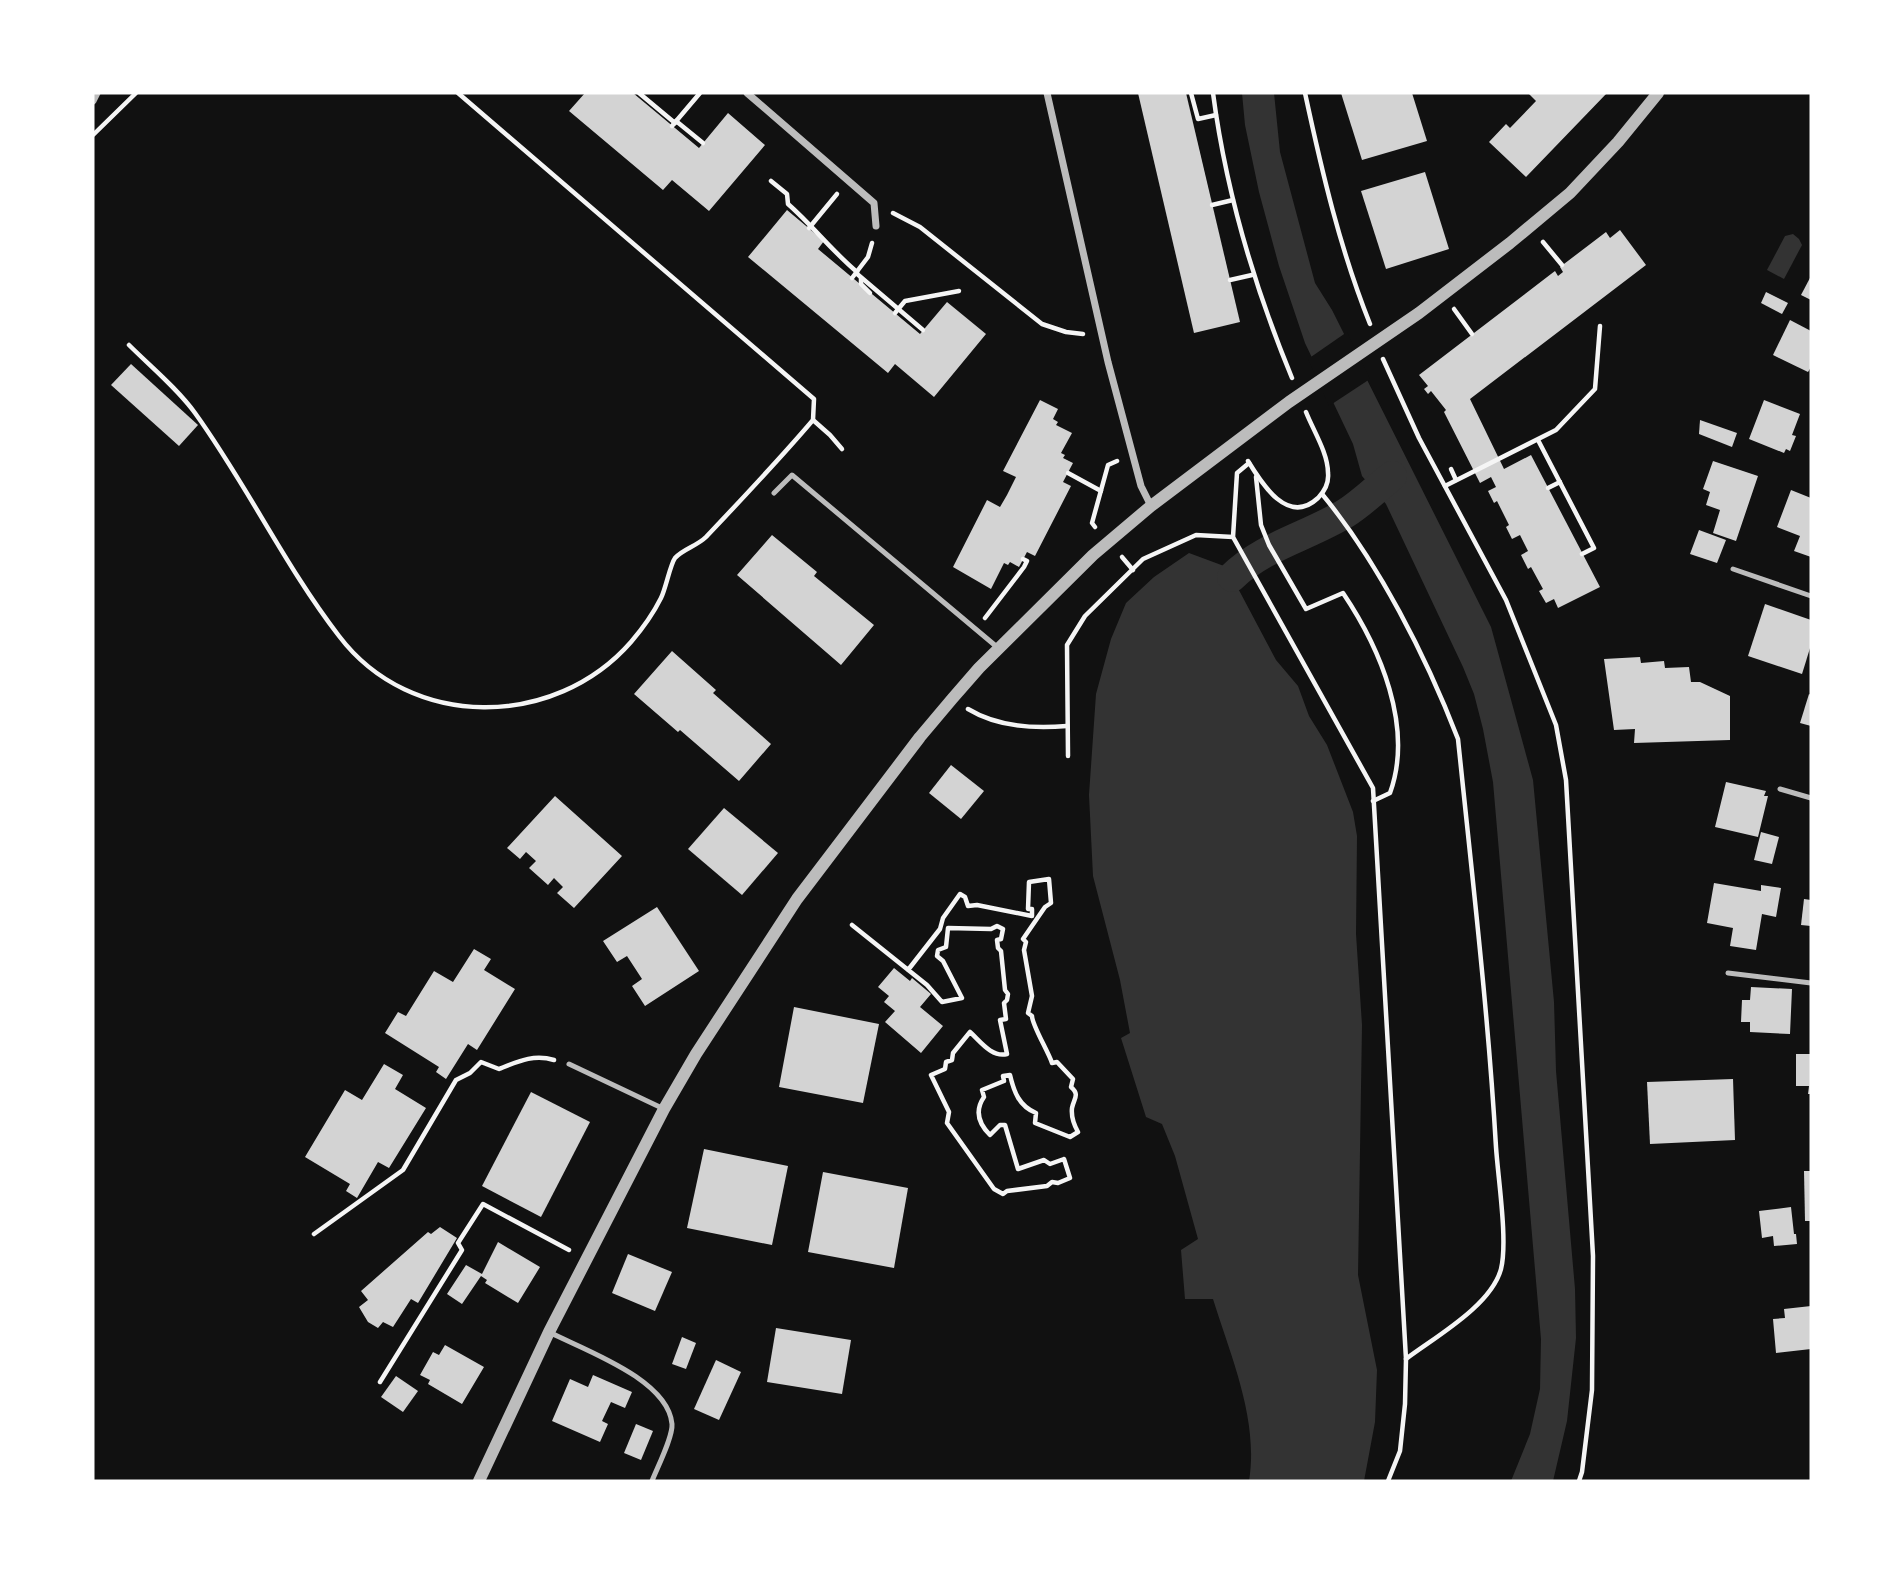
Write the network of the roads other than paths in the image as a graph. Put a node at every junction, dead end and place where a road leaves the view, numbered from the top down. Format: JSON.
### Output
{"nodes":[{"id":1,"x":97,"y":93,"type":"edge"},
{"id":2,"x":747,"y":93,"type":"edge"},
{"id":3,"x":1047,"y":93,"type":"edge"},
{"id":4,"x":1658,"y":93,"type":"edge"},
{"id":5,"x":93,"y":101,"type":"edge"},
{"id":6,"x":876,"y":226,"type":"road end"},
{"id":7,"x":774,"y":494,"type":"dead end"},
{"id":8,"x":1151,"y":506,"type":"junction"},
{"id":9,"x":1733,"y":569,"type":"dead end"},
{"id":10,"x":1811,"y":596,"type":"edge"},
{"id":11,"x":999,"y":649,"type":"junction"},
{"id":12,"x":1780,"y":789,"type":"dead end"},
{"id":13,"x":1811,"y":798,"type":"edge"},
{"id":14,"x":1727,"y":973,"type":"dead end"},
{"id":15,"x":1811,"y":983,"type":"edge"},
{"id":16,"x":569,"y":1065,"type":"road end"},
{"id":17,"x":664,"y":1110,"type":"junction"},
{"id":18,"x":549,"y":1332,"type":"junction"},
{"id":19,"x":479,"y":1481,"type":"edge"},
{"id":20,"x":652,"y":1481,"type":"edge"}],
"edges":[{"from":1,"to":5,"type":"street"},
{"from":2,"to":6,"type":"street"},
{"from":3,"to":8,"type":"street"},
{"from":4,"to":8,"type":"street"},
{"from":7,"to":11,"type":"lane"},
{"from":8,"to":11,"type":"street"},
{"from":9,"to":10,"type":"lane"},
{"from":11,"to":17,"type":"street"},
{"from":12,"to":13,"type":"lane"},
{"from":14,"to":15,"type":"lane"},
{"from":16,"to":17,"type":"lane"},
{"from":17,"to":18,"type":"street"},
{"from":18,"to":19,"type":"street"},
{"from":18,"to":20,"type":"lane"}]}
